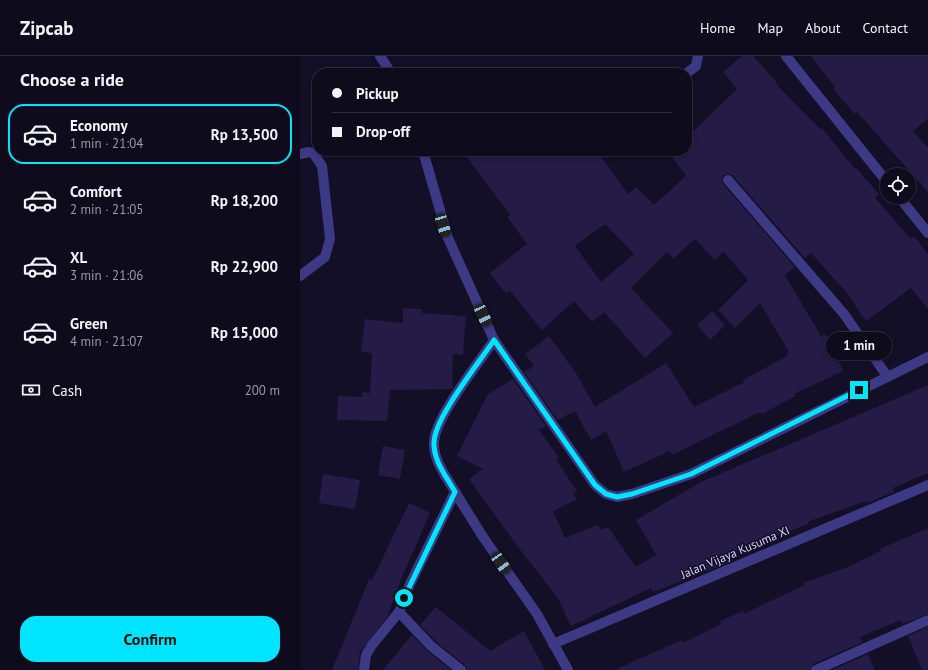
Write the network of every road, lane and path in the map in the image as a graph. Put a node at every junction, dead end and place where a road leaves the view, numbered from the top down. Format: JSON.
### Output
{"nodes":[{"id":1,"x":380,"y":56,"type":"edge"},
{"id":2,"x":698,"y":56,"type":"edge"},
{"id":3,"x":786,"y":56,"type":"edge"},
{"id":4,"x":388,"y":68,"type":"edge"},
{"id":5,"x":692,"y":69,"type":"edge"},
{"id":6,"x":312,"y":153,"type":"edge"},
{"id":7,"x":300,"y":154,"type":"edge"},
{"id":8,"x":315,"y":156,"type":"edge"},
{"id":9,"x":424,"y":156,"type":"edge"},
{"id":10,"x":880,"y":173,"type":"edge"},
{"id":11,"x":728,"y":180,"type":"dead end"},
{"id":12,"x":905,"y":204,"type":"edge"},
{"id":13,"x":928,"y":233,"type":"edge"},
{"id":14,"x":300,"y":276,"type":"edge"},
{"id":15,"x":494,"y":340,"type":"junction"},
{"id":16,"x":928,"y":357,"type":"edge"},
{"id":17,"x":887,"y":376,"type":"junction"},
{"id":18,"x":928,"y":485,"type":"edge"},
{"id":19,"x":455,"y":492,"type":"junction"},
{"id":20,"x":398,"y":612,"type":"junction"},
{"id":21,"x":928,"y":620,"type":"edge"},
{"id":22,"x":553,"y":644,"type":"junction"},
{"id":23,"x":364,"y":670,"type":"edge"},
{"id":24,"x":461,"y":670,"type":"edge"},
{"id":25,"x":568,"y":670,"type":"edge"},
{"id":26,"x":816,"y":670,"type":"edge"}],
"edges":[{"from":1,"to":4,"type":"street"},
{"from":2,"to":5,"type":"street"},
{"from":3,"to":10,"type":"street"},
{"from":6,"to":7,"type":"street"},
{"from":8,"to":14,"type":"street"},
{"from":9,"to":15,"type":"street"},
{"from":11,"to":17,"type":"street"},
{"from":12,"to":13,"type":"street"},
{"from":15,"to":17,"type":"street"},
{"from":15,"to":19,"type":"street"},
{"from":16,"to":17,"type":"street"},
{"from":18,"to":22,"type":"street","name":"Jalan Vijaya Kusuma XI"},
{"from":19,"to":20,"type":"street"},
{"from":19,"to":22,"type":"street"},
{"from":20,"to":23,"type":"street"},
{"from":20,"to":24,"type":"street"},
{"from":21,"to":26,"type":"street"},
{"from":22,"to":25,"type":"street"}]}
